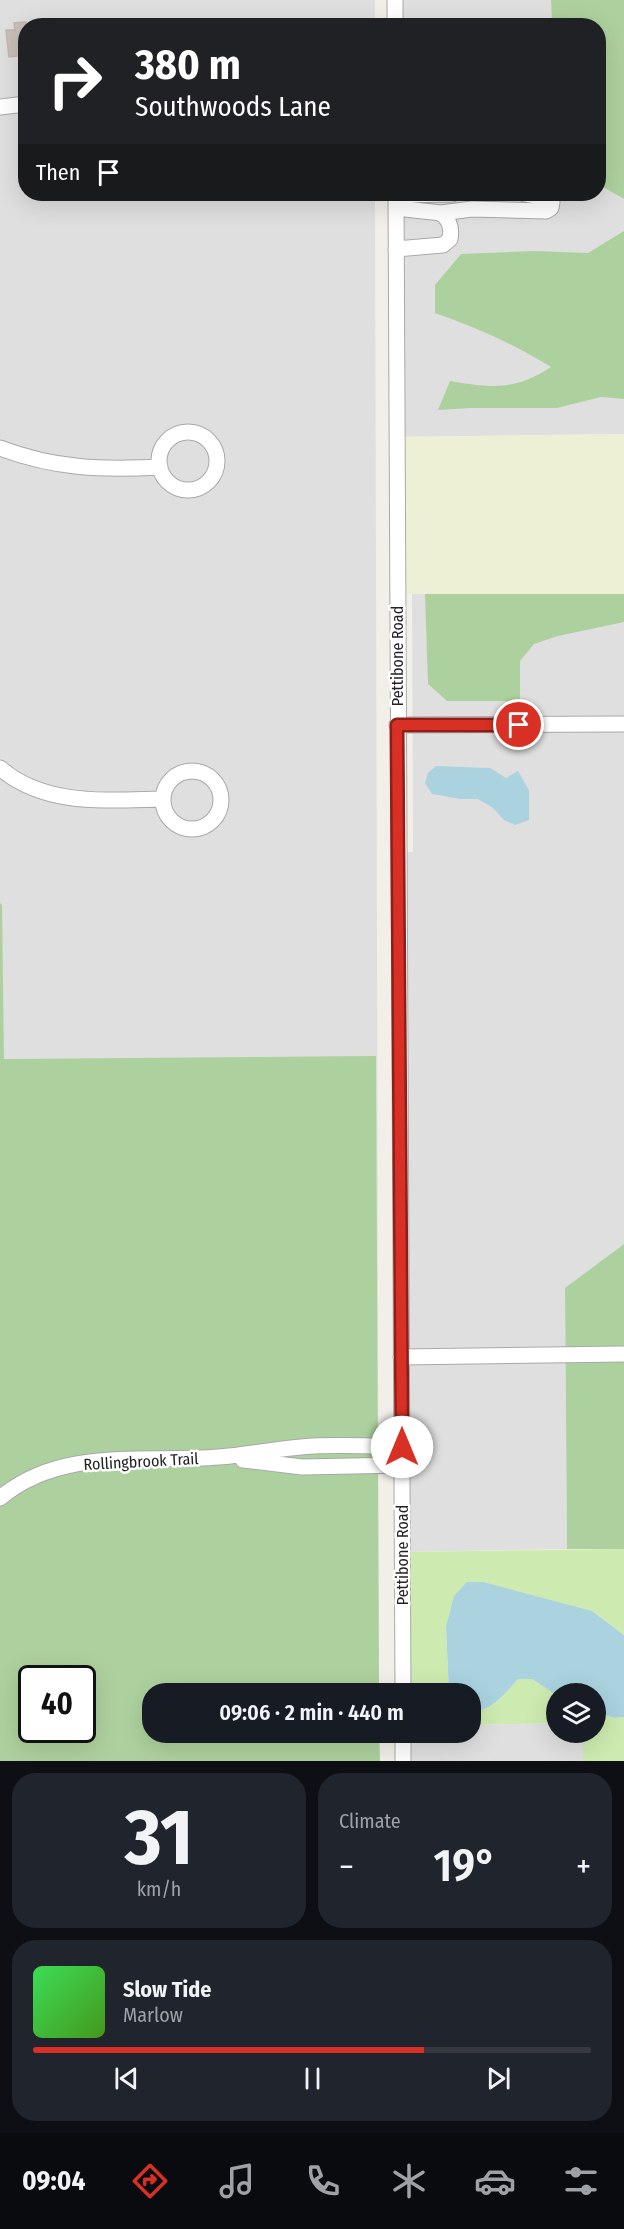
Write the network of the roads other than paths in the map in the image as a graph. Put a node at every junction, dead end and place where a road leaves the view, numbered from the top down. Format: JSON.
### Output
{"nodes":[{"id":1,"x":395,"y":0,"type":"edge"},
{"id":2,"x":395,"y":18,"type":"edge"},
{"id":3,"x":18,"y":105,"type":"edge"},
{"id":4,"x":0,"y":107,"type":"edge"},
{"id":5,"x":396,"y":201,"type":"edge"},
{"id":6,"x":402,"y":201,"type":"edge"},
{"id":7,"x":551,"y":201,"type":"edge"},
{"id":8,"x":441,"y":213,"type":"junction"},
{"id":9,"x":396,"y":249,"type":"junction"},
{"id":10,"x":0,"y":448,"type":"edge"},
{"id":11,"x":160,"y":467,"type":"dead end"},
{"id":12,"x":624,"y":724,"type":"edge"},
{"id":13,"x":397,"y":725,"type":"junction"},
{"id":14,"x":0,"y":768,"type":"edge"},
{"id":15,"x":163,"y":799,"type":"dead end"},
{"id":16,"x":624,"y":1354,"type":"edge"},
{"id":17,"x":401,"y":1357,"type":"junction"},
{"id":18,"x":402,"y":1447,"type":"junction"},
{"id":19,"x":219,"y":1457,"type":"junction"},
{"id":20,"x":402,"y":1465,"type":"junction"},
{"id":21,"x":0,"y":1498,"type":"edge"},
{"id":22,"x":403,"y":1683,"type":"edge"},
{"id":23,"x":403,"y":1743,"type":"edge"},
{"id":24,"x":403,"y":1761,"type":"edge"}],
"edges":[{"from":1,"to":2,"type":"street"},
{"from":3,"to":4,"type":"street"},
{"from":5,"to":9,"type":"street","name":"Pettibone Road"},
{"from":6,"to":8,"type":"street"},
{"from":7,"to":8,"type":"street"},
{"from":8,"to":9,"type":"street"},
{"from":9,"to":13,"type":"street","name":"Pettibone Road"},
{"from":10,"to":11,"type":"street"},
{"from":12,"to":13,"type":"street"},
{"from":13,"to":17,"type":"street","name":"Pettibone Road"},
{"from":14,"to":15,"type":"street"},
{"from":16,"to":17,"type":"street"},
{"from":17,"to":18,"type":"street","name":"Pettibone Road"},
{"from":18,"to":19,"type":"street","name":"Rollingbrook Trail"},
{"from":18,"to":20,"type":"street","name":"Pettibone Road"},
{"from":19,"to":20,"type":"street","name":"Rollingbrook Trail"},
{"from":19,"to":21,"type":"street","name":"Rollingbrook Trail"},
{"from":20,"to":22,"type":"street","name":"Pettibone Road"},
{"from":23,"to":24,"type":"street"}]}
